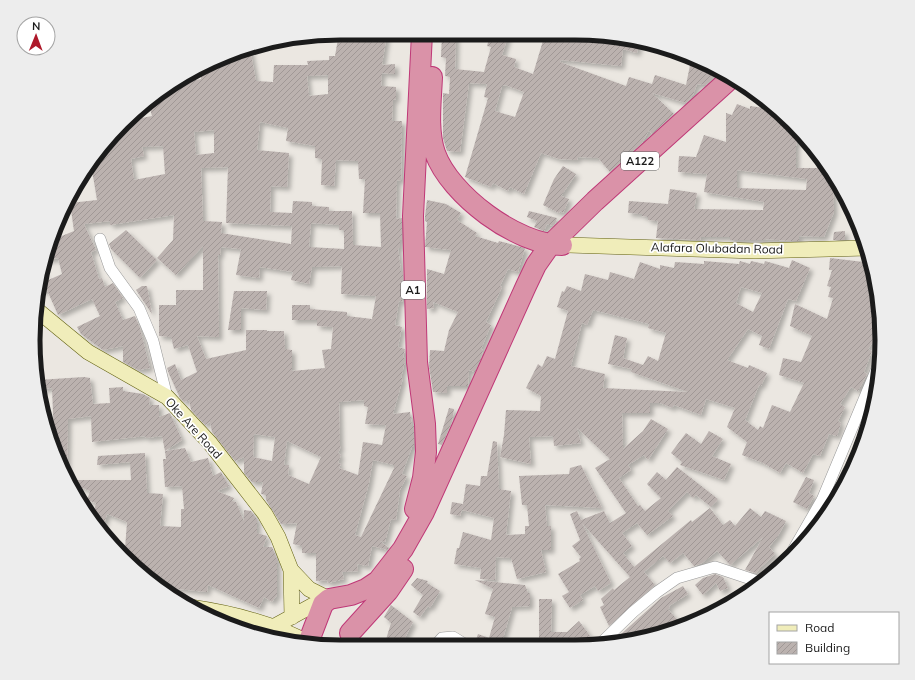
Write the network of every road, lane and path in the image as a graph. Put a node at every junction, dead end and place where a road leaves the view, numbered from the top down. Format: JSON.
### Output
{"nodes":[{"id":1,"x":428,"y":40,"type":"edge"},
{"id":2,"x":731,"y":87,"type":"edge"},
{"id":3,"x":100,"y":239,"type":"dead end"},
{"id":4,"x":559,"y":245,"type":"junction"},
{"id":5,"x":860,"y":248,"type":"edge"},
{"id":6,"x":42,"y":314,"type":"edge"},
{"id":7,"x":870,"y":392,"type":"edge"},
{"id":8,"x":167,"y":397,"type":"junction"},
{"id":9,"x":822,"y":500,"type":"junction"},
{"id":10,"x":827,"y":502,"type":"edge"},
{"id":11,"x":799,"y":540,"type":"edge"},
{"id":12,"x":407,"y":550,"type":"junction"},
{"id":13,"x":291,"y":570,"type":"junction"},
{"id":14,"x":754,"y":580,"type":"edge"},
{"id":15,"x":331,"y":600,"type":"junction"},
{"id":16,"x":209,"y":610,"type":"edge"},
{"id":17,"x":292,"y":617,"type":"junction"},
{"id":18,"x":272,"y":628,"type":"junction"},
{"id":19,"x":261,"y":630,"type":"edge"},
{"id":20,"x":289,"y":635,"type":"edge"},
{"id":21,"x":310,"y":638,"type":"edge"},
{"id":22,"x":606,"y":638,"type":"edge"},
{"id":23,"x":348,"y":640,"type":"edge"},
{"id":24,"x":349,"y":640,"type":"edge"},
{"id":25,"x":440,"y":640,"type":"edge"},
{"id":26,"x":458,"y":640,"type":"edge"}],
"edges":[{"from":1,"to":4,"type":"highway","number":"A1"},
{"from":1,"to":12,"type":"highway","number":"A1"},
{"from":2,"to":4,"type":"highway","number":"A122"},
{"from":3,"to":8,"type":"street"},
{"from":4,"to":5,"type":"main road","name":"Alafara Olubadan Road"},
{"from":4,"to":12,"type":"highway","number":"A1"},
{"from":6,"to":8,"type":"main road","name":"Oke Are Road"},
{"from":7,"to":9,"type":"street"},
{"from":8,"to":13,"type":"main road","name":"Oke Are Road"},
{"from":9,"to":10,"type":"street"},
{"from":9,"to":11,"type":"street"},
{"from":12,"to":15,"type":"highway","number":"A1"},
{"from":12,"to":24,"type":"highway","number":"A1"},
{"from":13,"to":15,"type":"main road","name":"Oke Are Road"},
{"from":13,"to":17,"type":"main road","name":"Oke Are Road"},
{"from":14,"to":22,"type":"street"},
{"from":15,"to":17,"type":"main road"},
{"from":15,"to":21,"type":"highway"},
{"from":15,"to":23,"type":"highway"},
{"from":16,"to":18,"type":"main road"},
{"from":17,"to":18,"type":"main road"},
{"from":18,"to":19,"type":"main road"},
{"from":18,"to":20,"type":"main road"},
{"from":25,"to":26,"type":"street"}]}
